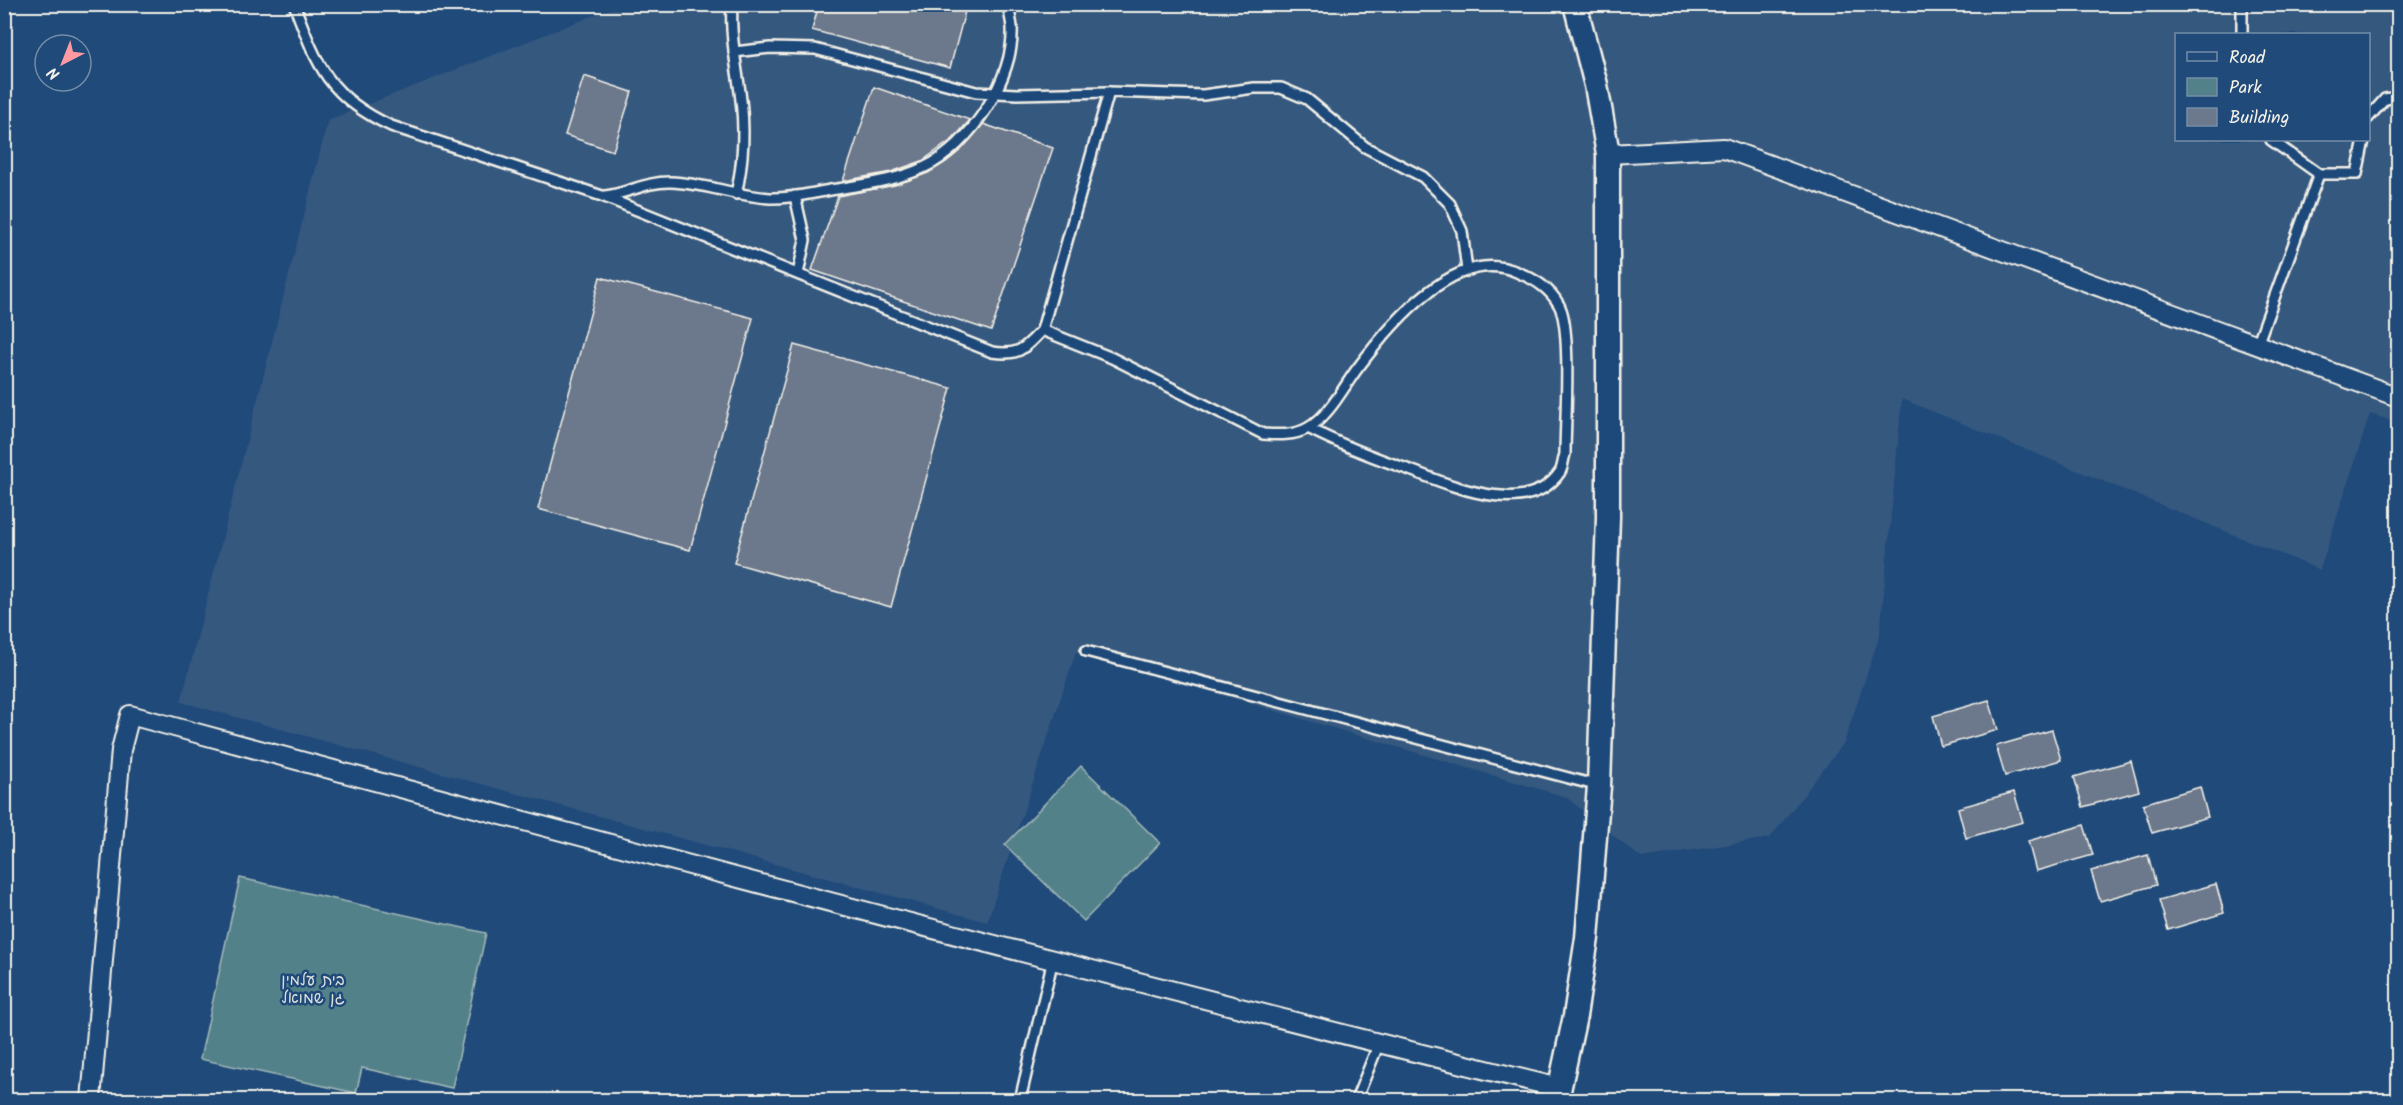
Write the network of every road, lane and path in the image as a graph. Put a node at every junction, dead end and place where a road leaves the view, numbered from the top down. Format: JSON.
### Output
{"nodes":[{"id":1,"x":294,"y":4,"type":"edge"},
{"id":2,"x":732,"y":4,"type":"edge"},
{"id":3,"x":1008,"y":4,"type":"edge"},
{"id":4,"x":1575,"y":4,"type":"edge"},
{"id":5,"x":2242,"y":4,"type":"edge"},
{"id":6,"x":2242,"y":33,"type":"edge"},
{"id":7,"x":734,"y":51,"type":"junction"},
{"id":8,"x":1109,"y":92,"type":"junction"},
{"id":9,"x":996,"y":93,"type":"junction"},
{"id":10,"x":2398,"y":97,"type":"edge"},
{"id":11,"x":2370,"y":116,"type":"edge"},
{"id":12,"x":2272,"y":141,"type":"edge"},
{"id":13,"x":2364,"y":141,"type":"edge"},
{"id":14,"x":1608,"y":154,"type":"junction"},
{"id":15,"x":2319,"y":174,"type":"junction"},
{"id":16,"x":736,"y":194,"type":"junction"},
{"id":17,"x":602,"y":196,"type":"junction"},
{"id":18,"x":795,"y":196,"type":"junction"},
{"id":19,"x":1467,"y":270,"type":"junction"},
{"id":20,"x":798,"y":273,"type":"junction"},
{"id":21,"x":1042,"y":330,"type":"junction"},
{"id":22,"x":2257,"y":345,"type":"junction"},
{"id":23,"x":2398,"y":397,"type":"edge"},
{"id":24,"x":1308,"y":428,"type":"junction"},
{"id":25,"x":1086,"y":651,"type":"dead end"},
{"id":26,"x":1599,"y":786,"type":"junction"},
{"id":27,"x":1053,"y":959,"type":"junction"},
{"id":28,"x":1379,"y":1043,"type":"junction"},
{"id":29,"x":1558,"y":1094,"type":"edge"},
{"id":30,"x":91,"y":1101,"type":"edge"},
{"id":31,"x":1020,"y":1101,"type":"edge"},
{"id":32,"x":1356,"y":1101,"type":"edge"}],
"edges":[{"from":1,"to":17,"type":"lane"},
{"from":2,"to":7,"type":"lane"},
{"from":3,"to":9,"type":"lane"},
{"from":4,"to":14,"type":"street"},
{"from":5,"to":6,"type":"lane"},
{"from":7,"to":9,"type":"lane"},
{"from":7,"to":16,"type":"lane"},
{"from":8,"to":9,"type":"lane"},
{"from":8,"to":19,"type":"lane"},
{"from":8,"to":21,"type":"lane"},
{"from":9,"to":18,"type":"lane"},
{"from":10,"to":11,"type":"lane"},
{"from":12,"to":15,"type":"lane"},
{"from":13,"to":15,"type":"lane"},
{"from":14,"to":22,"type":"street"},
{"from":14,"to":26,"type":"street"},
{"from":15,"to":22,"type":"lane"},
{"from":16,"to":17,"type":"lane"},
{"from":16,"to":18,"type":"lane"},
{"from":17,"to":20,"type":"lane"},
{"from":18,"to":20,"type":"lane"},
{"from":19,"to":24,"type":"lane"},
{"from":19,"to":24,"type":"lane"},
{"from":20,"to":21,"type":"lane"},
{"from":21,"to":24,"type":"lane"},
{"from":22,"to":23,"type":"street"},
{"from":25,"to":26,"type":"lane"},
{"from":26,"to":29,"type":"street"},
{"from":27,"to":28,"type":"street"},
{"from":27,"to":30,"type":"street"},
{"from":27,"to":31,"type":"lane"},
{"from":28,"to":29,"type":"street"},
{"from":28,"to":32,"type":"lane"}]}
